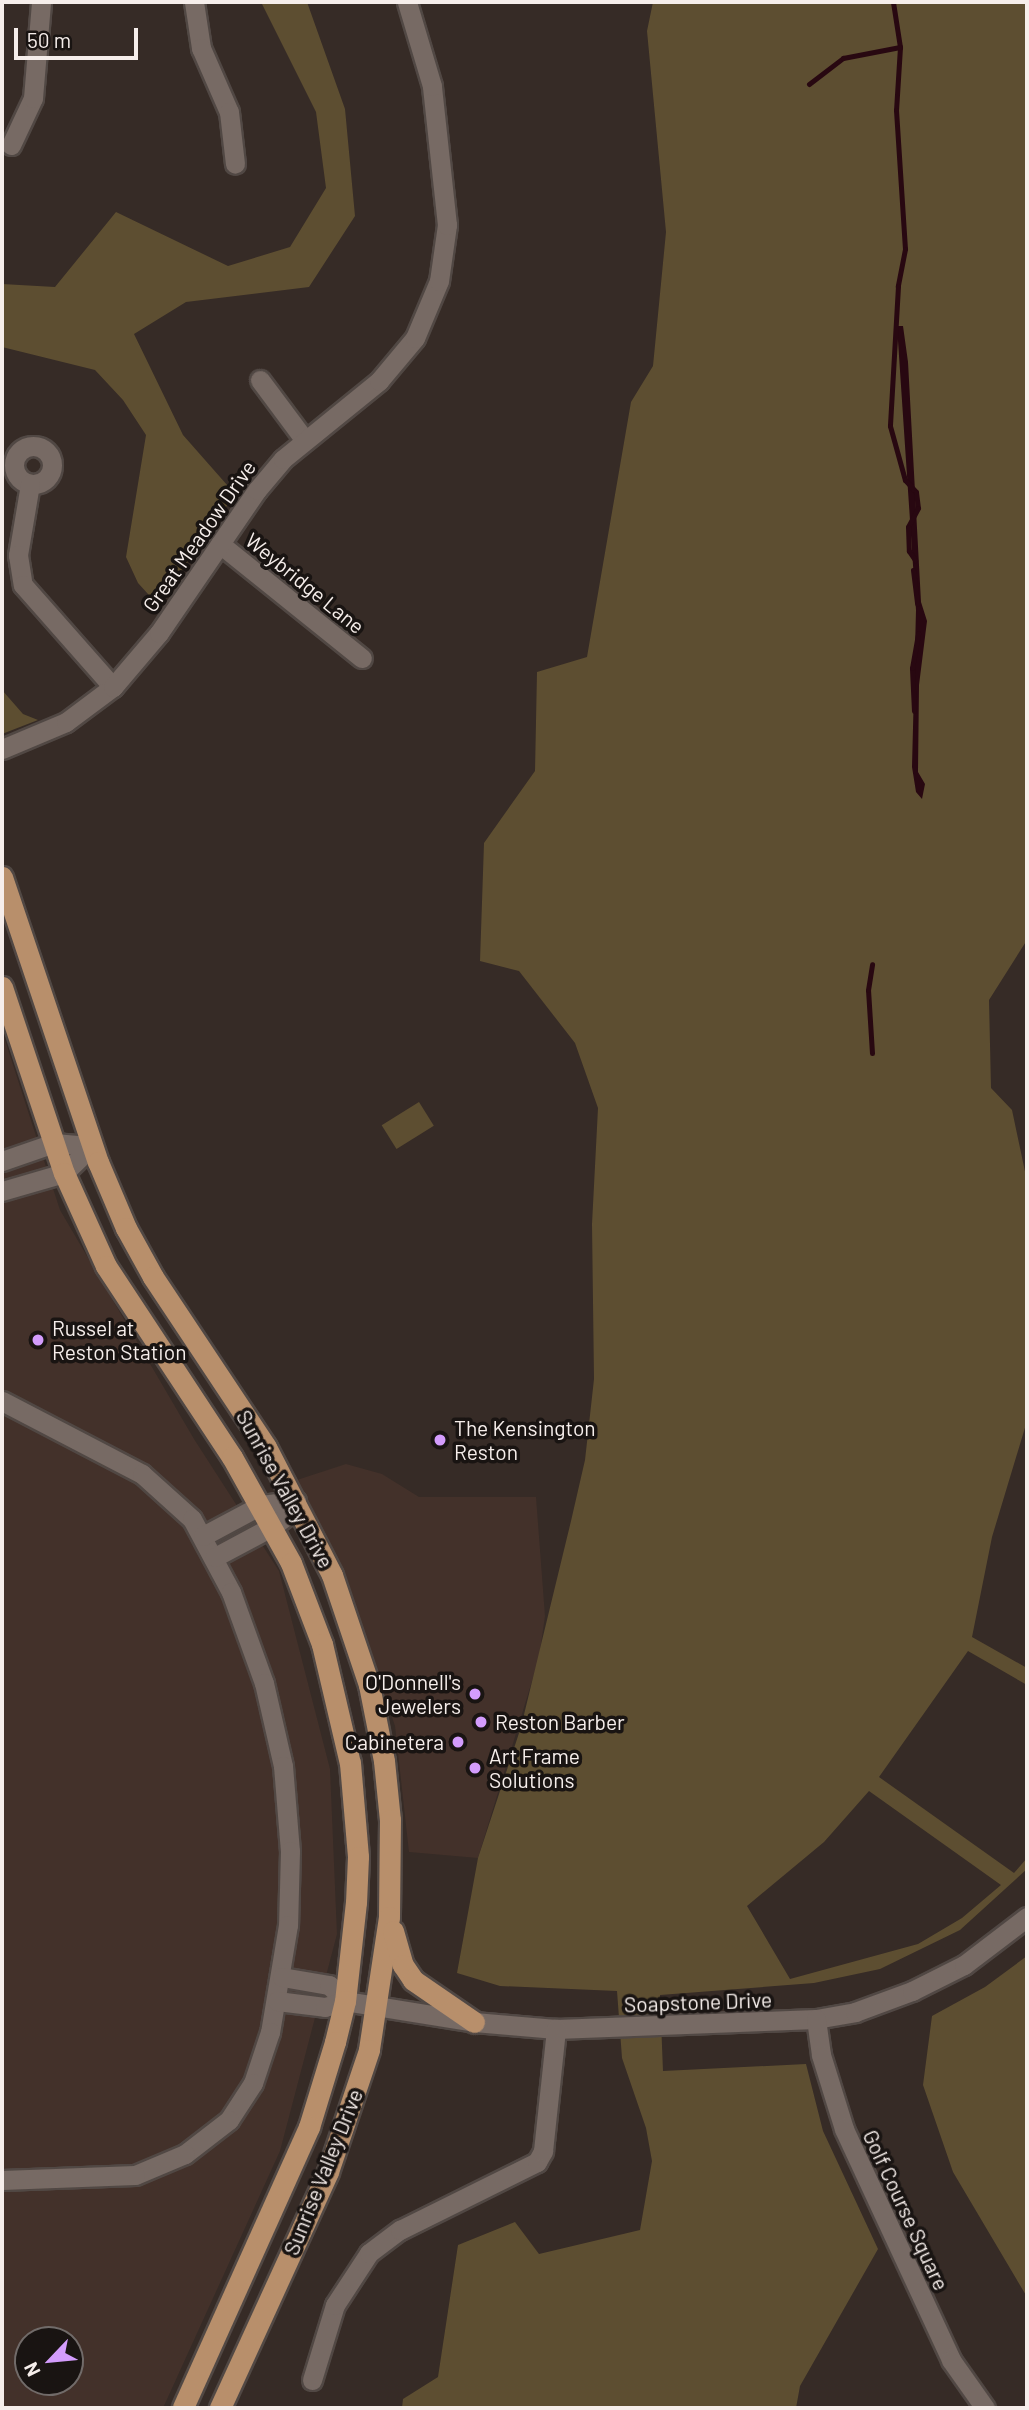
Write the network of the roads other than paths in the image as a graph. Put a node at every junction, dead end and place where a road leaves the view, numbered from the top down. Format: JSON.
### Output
{"nodes":[{"id":1,"x":41,"y":2,"type":"edge"},
{"id":2,"x":194,"y":2,"type":"edge"},
{"id":3,"x":407,"y":2,"type":"edge"},
{"id":4,"x":11,"y":145,"type":"dead end"},
{"id":5,"x":235,"y":164,"type":"dead end"},
{"id":6,"x":260,"y":380,"type":"dead end"},
{"id":7,"x":304,"y":439,"type":"junction"},
{"id":8,"x":30,"y":484,"type":"dead end"},
{"id":9,"x":220,"y":544,"type":"junction"},
{"id":10,"x":362,"y":658,"type":"dead end"},
{"id":11,"x":113,"y":687,"type":"junction"},
{"id":12,"x":2,"y":749,"type":"edge"},
{"id":13,"x":2,"y":877,"type":"edge"},
{"id":14,"x":2,"y":987,"type":"edge"},
{"id":15,"x":54,"y":1143,"type":"junction"},
{"id":16,"x":92,"y":1146,"type":"junction"},
{"id":17,"x":2,"y":1161,"type":"edge"},
{"id":18,"x":64,"y":1172,"type":"junction"},
{"id":19,"x":2,"y":1191,"type":"edge"},
{"id":20,"x":2,"y":1401,"type":"edge"},
{"id":21,"x":296,"y":1501,"type":"junction"},
{"id":22,"x":261,"y":1505,"type":"junction"},
{"id":23,"x":274,"y":1526,"type":"junction"},
{"id":24,"x":203,"y":1536,"type":"junction"},
{"id":25,"x":215,"y":1557,"type":"junction"},
{"id":26,"x":389,"y":1917,"type":"junction"},
{"id":27,"x":1027,"y":1917,"type":"edge"},
{"id":28,"x":282,"y":1977,"type":"junction"},
{"id":29,"x":277,"y":2001,"type":"junction"},
{"id":30,"x":345,"y":2001,"type":"junction"},
{"id":31,"x":379,"y":2006,"type":"junction"},
{"id":32,"x":816,"y":2019,"type":"junction"},
{"id":33,"x":474,"y":2022,"type":"junction"},
{"id":34,"x":556,"y":2029,"type":"junction"},
{"id":35,"x":2,"y":2180,"type":"edge"},
{"id":36,"x":312,"y":2380,"type":"dead end"},
{"id":37,"x":183,"y":2408,"type":"edge"},
{"id":38,"x":220,"y":2408,"type":"edge"},
{"id":39,"x":985,"y":2408,"type":"edge"}],
"edges":[{"from":1,"to":4,"type":"street"},
{"from":2,"to":5,"type":"street"},
{"from":3,"to":7,"type":"street","name":"Great Meadow Drive"},
{"from":6,"to":7,"type":"street"},
{"from":7,"to":9,"type":"street","name":"Great Meadow Drive"},
{"from":8,"to":11,"type":"street"},
{"from":9,"to":10,"type":"street","name":"Weybridge Lane"},
{"from":9,"to":11,"type":"street","name":"Great Meadow Drive"},
{"from":11,"to":12,"type":"street","name":"Great Meadow Drive"},
{"from":13,"to":16,"type":"main road","name":"Sunrise Valley Drive"},
{"from":14,"to":15,"type":"main road","name":"Sunrise Valley Drive"},
{"from":15,"to":16,"type":"street"},
{"from":15,"to":17,"type":"street"},
{"from":15,"to":18,"type":"main road","name":"Sunrise Valley Drive"},
{"from":16,"to":18,"type":"street"},
{"from":16,"to":21,"type":"main road","name":"Sunrise Valley Drive"},
{"from":18,"to":19,"type":"street"},
{"from":18,"to":22,"type":"main road","name":"Sunrise Valley Drive"},
{"from":20,"to":24,"type":"street"},
{"from":21,"to":22,"type":"street"},
{"from":21,"to":23,"type":"street"},
{"from":21,"to":26,"type":"main road","name":"Sunrise Valley Drive"},
{"from":22,"to":23,"type":"main road","name":"Sunrise Valley Drive"},
{"from":22,"to":24,"type":"street"},
{"from":23,"to":25,"type":"street"},
{"from":23,"to":30,"type":"main road","name":"Sunrise Valley Drive"},
{"from":24,"to":25,"type":"street"},
{"from":25,"to":28,"type":"street"},
{"from":26,"to":31,"type":"main road","name":"Sunrise Valley Drive"},
{"from":26,"to":33,"type":"main road"},
{"from":27,"to":32,"type":"street","name":"Soapstone Drive"},
{"from":28,"to":29,"type":"street"},
{"from":28,"to":30,"type":"street"},
{"from":29,"to":30,"type":"street"},
{"from":29,"to":35,"type":"street"},
{"from":30,"to":31,"type":"street","name":"Soapstone Drive"},
{"from":30,"to":37,"type":"main road","name":"Sunrise Valley Drive"},
{"from":31,"to":33,"type":"street","name":"Soapstone Drive"},
{"from":31,"to":38,"type":"main road","name":"Sunrise Valley Drive"},
{"from":32,"to":34,"type":"street","name":"Soapstone Drive"},
{"from":32,"to":39,"type":"street","name":"Golf Course Square"},
{"from":33,"to":34,"type":"street","name":"Soapstone Drive"},
{"from":34,"to":36,"type":"street"}]}
